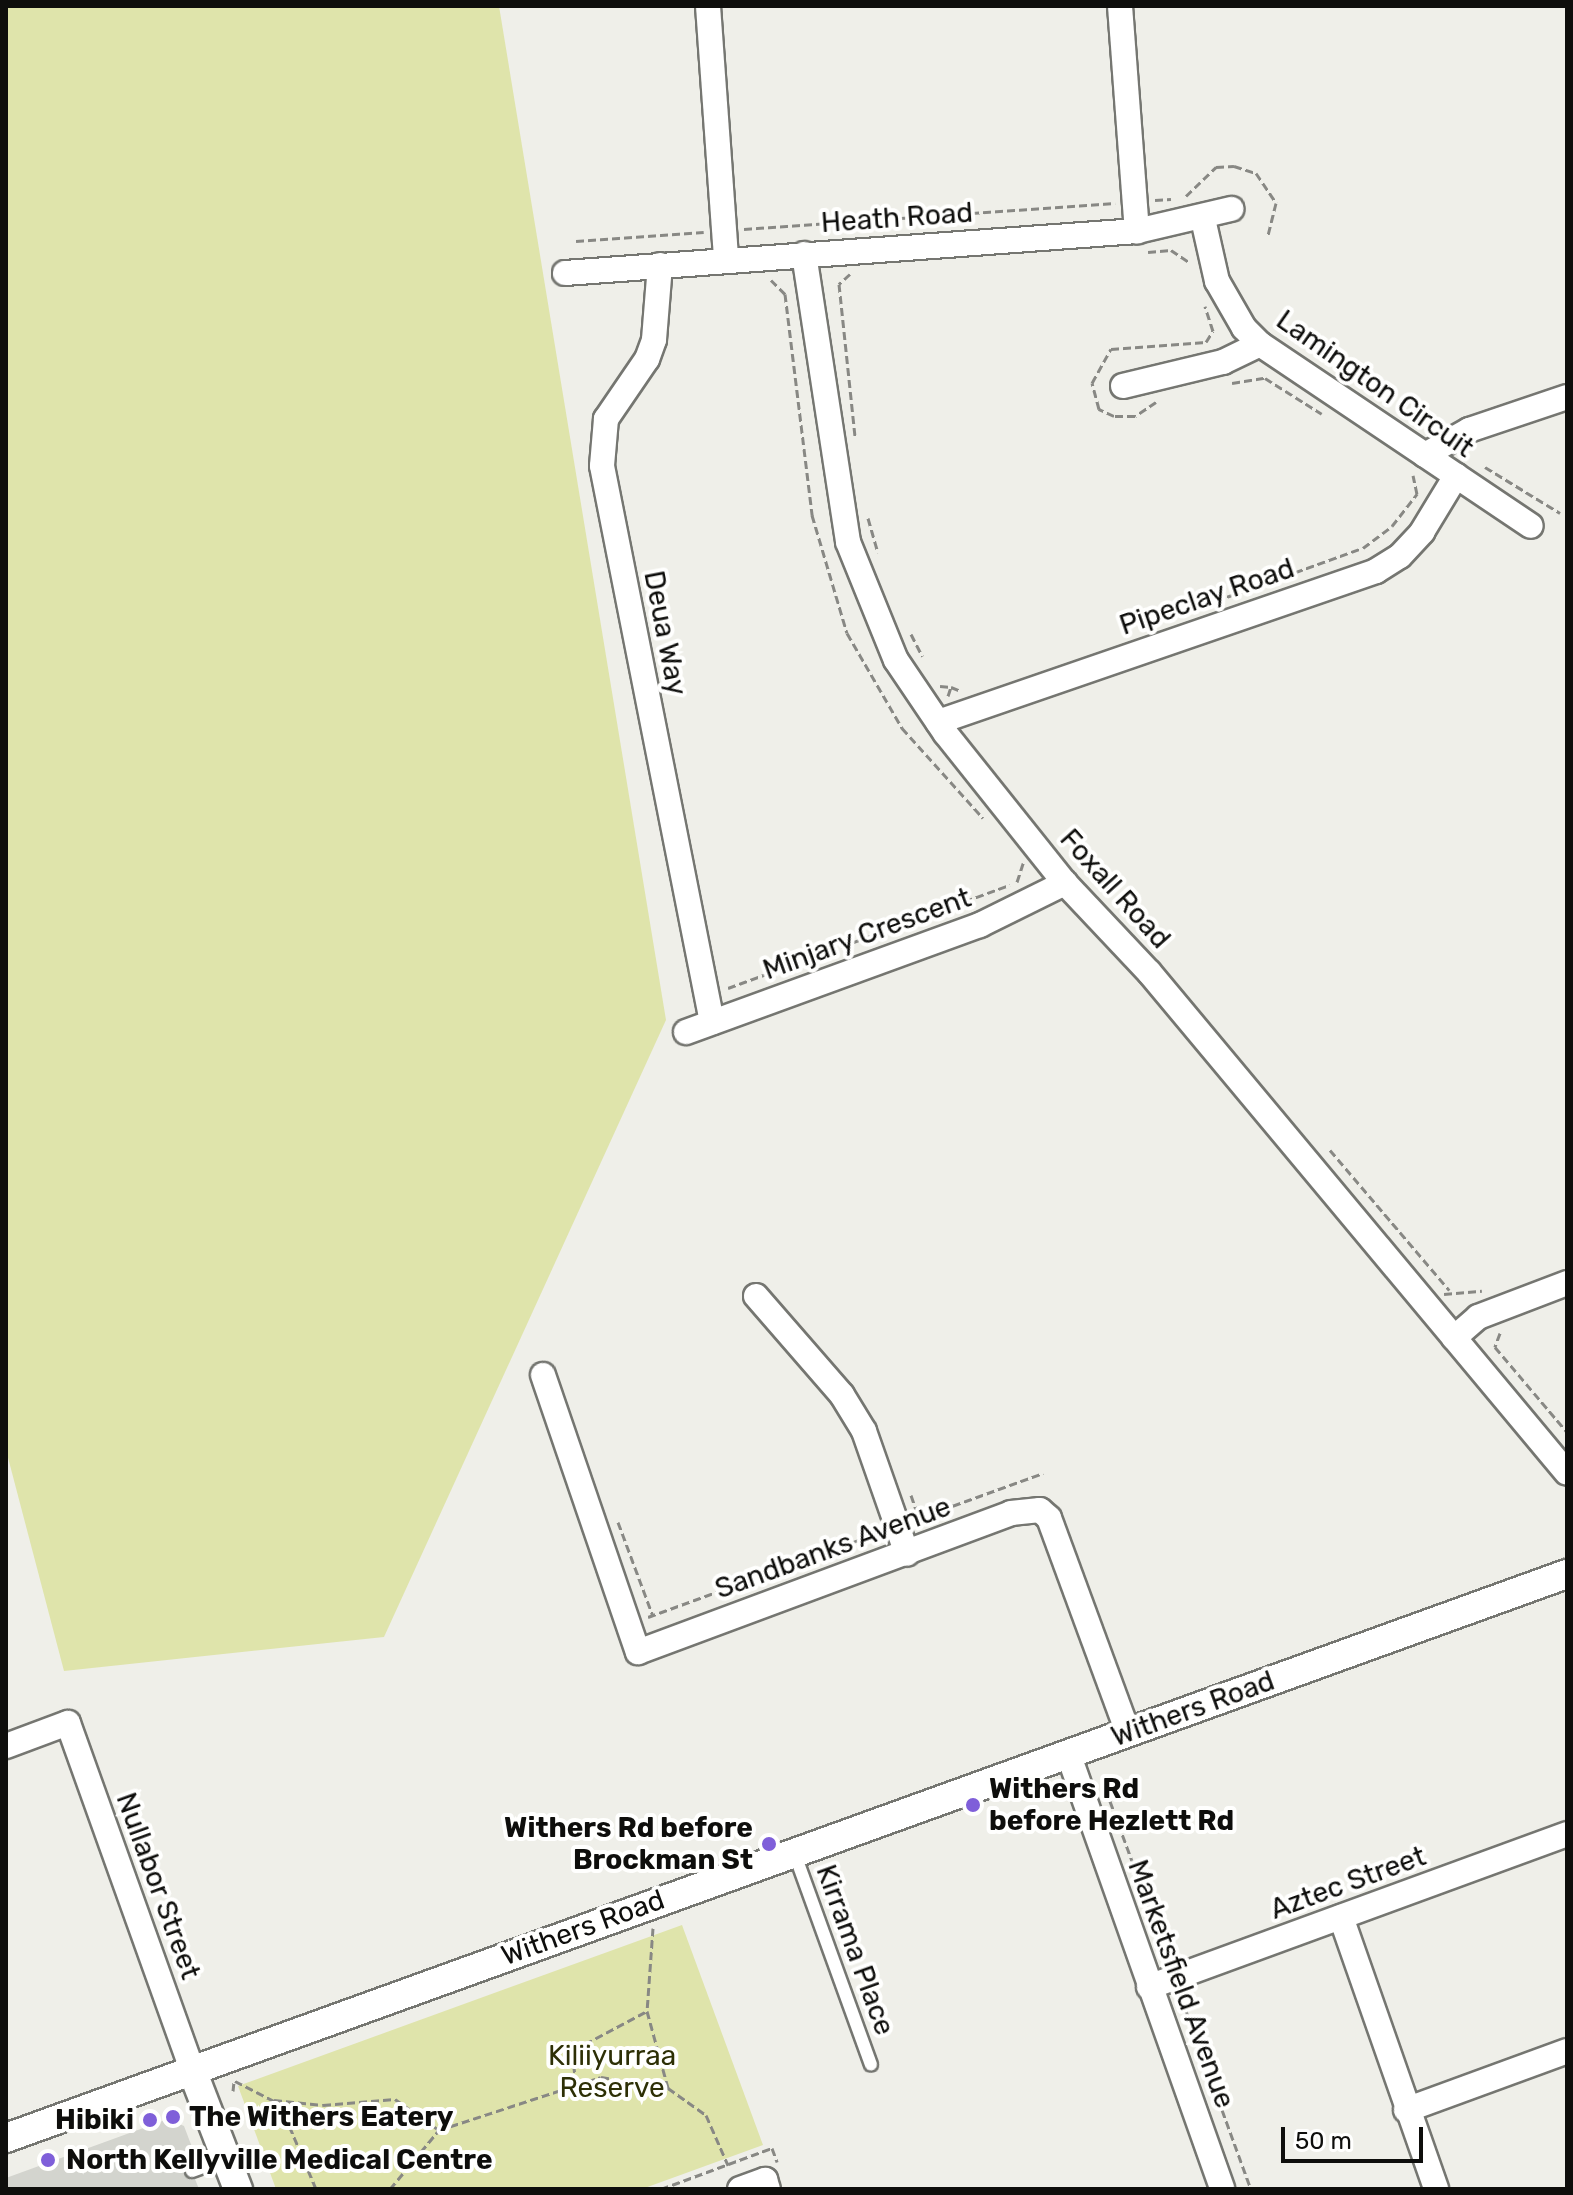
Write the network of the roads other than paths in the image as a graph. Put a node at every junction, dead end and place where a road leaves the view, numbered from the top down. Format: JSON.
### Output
{"nodes":[{"id":1,"x":708,"y":6,"type":"edge"},
{"id":2,"x":1120,"y":6,"type":"edge"},
{"id":3,"x":1231,"y":209,"type":"dead end"},
{"id":4,"x":1203,"y":219,"type":"junction"},
{"id":5,"x":1139,"y":242,"type":"junction"},
{"id":6,"x":804,"y":254,"type":"junction"},
{"id":7,"x":726,"y":260,"type":"junction"},
{"id":8,"x":660,"y":265,"type":"junction"},
{"id":9,"x":565,"y":273,"type":"dead end"},
{"id":10,"x":1260,"y":344,"type":"junction"},
{"id":11,"x":1123,"y":386,"type":"dead end"},
{"id":12,"x":1567,"y":397,"type":"edge"},
{"id":13,"x":1419,"y":463,"type":"junction"},
{"id":14,"x":1456,"y":476,"type":"junction"},
{"id":15,"x":1531,"y":526,"type":"dead end"},
{"id":16,"x":938,"y":722,"type":"junction"},
{"id":17,"x":1065,"y":883,"type":"junction"},
{"id":18,"x":712,"y":1022,"type":"junction"},
{"id":19,"x":686,"y":1032,"type":"dead end"},
{"id":20,"x":1567,"y":1283,"type":"edge"},
{"id":21,"x":756,"y":1296,"type":"dead end"},
{"id":22,"x":1454,"y":1338,"type":"junction"},
{"id":23,"x":543,"y":1375,"type":"dead end"},
{"id":24,"x":1567,"y":1473,"type":"edge"},
{"id":25,"x":907,"y":1554,"type":"junction"},
{"id":26,"x":1567,"y":1574,"type":"edge"},
{"id":27,"x":1128,"y":1733,"type":"junction"},
{"id":28,"x":6,"y":1746,"type":"edge"},
{"id":29,"x":1068,"y":1753,"type":"junction"},
{"id":30,"x":1567,"y":1834,"type":"edge"},
{"id":31,"x":794,"y":1852,"type":"junction"},
{"id":32,"x":1341,"y":1917,"type":"junction"},
{"id":33,"x":1149,"y":1987,"type":"junction"},
{"id":34,"x":1567,"y":2051,"type":"edge"},
{"id":35,"x":871,"y":2065,"type":"dead end"},
{"id":36,"x":192,"y":2070,"type":"junction"},
{"id":37,"x":1406,"y":2110,"type":"junction"},
{"id":38,"x":6,"y":2138,"type":"edge"},
{"id":39,"x":227,"y":2158,"type":"junction"},
{"id":40,"x":192,"y":2171,"type":"dead end"},
{"id":41,"x":767,"y":2184,"type":"edge"},
{"id":42,"x":238,"y":2189,"type":"edge"},
{"id":43,"x":741,"y":2189,"type":"edge"},
{"id":44,"x":1222,"y":2189,"type":"edge"},
{"id":45,"x":1436,"y":2189,"type":"edge"}],
"edges":[{"from":1,"to":7,"type":"street"},
{"from":2,"to":5,"type":"street"},
{"from":3,"to":4,"type":"street","name":"Heath Road"},
{"from":4,"to":5,"type":"street","name":"Heath Road"},
{"from":4,"to":10,"type":"street","name":"Lamington Circuit"},
{"from":5,"to":6,"type":"street","name":"Heath Road"},
{"from":6,"to":7,"type":"street","name":"Heath Road"},
{"from":6,"to":16,"type":"street","name":"Foxall Road"},
{"from":7,"to":8,"type":"street","name":"Heath Road"},
{"from":8,"to":9,"type":"street","name":"Heath Road"},
{"from":8,"to":18,"type":"street","name":"Deua Way"},
{"from":10,"to":11,"type":"street"},
{"from":10,"to":13,"type":"street","name":"Lamington Circuit"},
{"from":12,"to":13,"type":"street"},
{"from":13,"to":14,"type":"street","name":"Lamington Circuit"},
{"from":14,"to":15,"type":"street","name":"Lamington Circuit"},
{"from":14,"to":16,"type":"street","name":"Pipeclay Road"},
{"from":16,"to":17,"type":"street","name":"Foxall Road"},
{"from":17,"to":18,"type":"street","name":"Minjary Crescent"},
{"from":17,"to":22,"type":"street","name":"Foxall Road"},
{"from":18,"to":19,"type":"street","name":"Minjary Crescent"},
{"from":20,"to":22,"type":"street"},
{"from":21,"to":25,"type":"street"},
{"from":22,"to":24,"type":"street","name":"Foxall Road"},
{"from":23,"to":25,"type":"street","name":"Sandbanks Avenue"},
{"from":25,"to":27,"type":"street","name":"Sandbanks Avenue"},
{"from":26,"to":27,"type":"street","name":"Withers Road"},
{"from":27,"to":29,"type":"street","name":"Withers Road"},
{"from":28,"to":36,"type":"street","name":"Nullabor Street"},
{"from":29,"to":31,"type":"street","name":"Withers Road"},
{"from":29,"to":33,"type":"street","name":"Marketsfield Avenue"},
{"from":30,"to":32,"type":"street","name":"Aztec Street"},
{"from":31,"to":35,"type":"lane","name":"Kirrama Place"},
{"from":31,"to":36,"type":"street","name":"Withers Road"},
{"from":32,"to":33,"type":"street","name":"Aztec Street"},
{"from":32,"to":37,"type":"street"},
{"from":33,"to":44,"type":"street","name":"Marketsfield Avenue"},
{"from":34,"to":37,"type":"street"},
{"from":36,"to":38,"type":"street","name":"Withers Road"},
{"from":36,"to":39,"type":"street"},
{"from":37,"to":45,"type":"street"},
{"from":39,"to":40,"type":"lane"},
{"from":39,"to":42,"type":"street"},
{"from":41,"to":43,"type":"street"}]}
